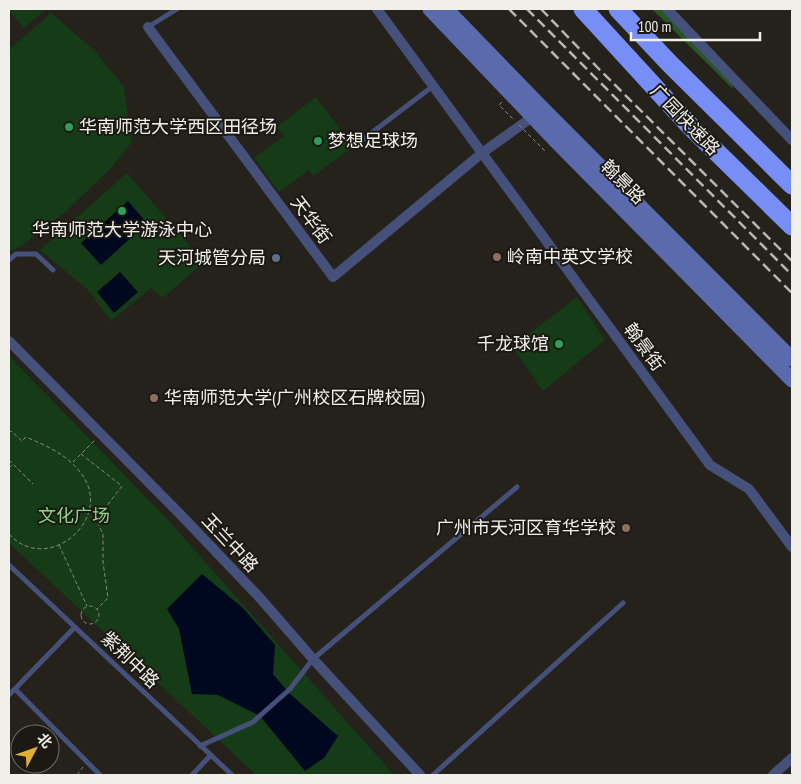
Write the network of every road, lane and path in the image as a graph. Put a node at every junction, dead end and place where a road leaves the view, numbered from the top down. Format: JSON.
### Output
{"nodes":[{"id":1,"x":177,"y":9,"type":"edge"},
{"id":2,"x":377,"y":9,"type":"edge"},
{"id":3,"x":430,"y":9,"type":"edge"},
{"id":4,"x":446,"y":9,"type":"edge"},
{"id":5,"x":583,"y":9,"type":"edge"},
{"id":6,"x":618,"y":9,"type":"edge"},
{"id":7,"x":667,"y":9,"type":"edge"},
{"id":8,"x":148,"y":27,"type":"joint"},
{"id":9,"x":670,"y":64,"type":"junction"},
{"id":10,"x":433,"y":86,"type":"junction"},
{"id":11,"x":500,"y":104,"type":"dead end"},
{"id":12,"x":538,"y":113,"type":"junction"},
{"id":13,"x":512,"y":118,"type":"dead end"},
{"id":14,"x":519,"y":125,"type":"dead end"},
{"id":15,"x":792,"y":140,"type":"edge"},
{"id":16,"x":357,"y":144,"type":"dead end"},
{"id":17,"x":546,"y":152,"type":"dead end"},
{"id":18,"x":482,"y":153,"type":"junction"},
{"id":19,"x":792,"y":169,"type":"edge"},
{"id":20,"x":792,"y":185,"type":"edge"},
{"id":21,"x":792,"y":226,"type":"edge"},
{"id":22,"x":9,"y":260,"type":"edge"},
{"id":23,"x":53,"y":270,"type":"dead end"},
{"id":24,"x":9,"y":341,"type":"edge"},
{"id":25,"x":792,"y":359,"type":"edge"},
{"id":26,"x":792,"y":380,"type":"edge"},
{"id":27,"x":9,"y":433,"type":"edge"},
{"id":28,"x":101,"y":435,"type":"junction"},
{"id":29,"x":81,"y":454,"type":"junction"},
{"id":30,"x":9,"y":460,"type":"edge"},
{"id":31,"x":72,"y":463,"type":"junction"},
{"id":32,"x":13,"y":464,"type":"junction"},
{"id":33,"x":9,"y":468,"type":"edge"},
{"id":34,"x":33,"y":484,"type":"dead end"},
{"id":35,"x":517,"y":487,"type":"dead end"},
{"id":36,"x":9,"y":534,"type":"edge"},
{"id":37,"x":59,"y":545,"type":"junction"},
{"id":38,"x":792,"y":547,"type":"edge"},
{"id":39,"x":9,"y":565,"type":"edge"},
{"id":40,"x":623,"y":603,"type":"dead end"},
{"id":41,"x":87,"y":606,"type":"junction"},
{"id":42,"x":97,"y":609,"type":"junction"},
{"id":43,"x":75,"y":627,"type":"junction"},
{"id":44,"x":313,"y":659,"type":"junction"},
{"id":45,"x":15,"y":689,"type":"junction"},
{"id":46,"x":9,"y":695,"type":"edge"},
{"id":47,"x":200,"y":746,"type":"junction"},
{"id":48,"x":210,"y":756,"type":"junction"},
{"id":49,"x":792,"y":758,"type":"edge"},
{"id":50,"x":87,"y":762,"type":"junction"},
{"id":51,"x":77,"y":775,"type":"edge"},
{"id":52,"x":100,"y":775,"type":"edge"},
{"id":53,"x":192,"y":775,"type":"edge"},
{"id":54,"x":232,"y":775,"type":"edge"},
{"id":55,"x":420,"y":775,"type":"edge"},
{"id":56,"x":434,"y":775,"type":"edge"},
{"id":57,"x":773,"y":775,"type":"edge"}],
"edges":[{"from":1,"to":8,"type":"lane"},
{"from":2,"to":10,"type":"street"},
{"from":3,"to":12,"type":"street","name":"翰景路"},
{"from":4,"to":12,"type":"street","name":"翰景路"},
{"from":5,"to":21,"type":"highway","name":"广园快速路"},
{"from":6,"to":9,"type":"highway","name":"广园快速路"},
{"from":7,"to":15,"type":"street"},
{"from":8,"to":18,"type":"street","name":"天华街"},
{"from":9,"to":19,"type":"highway"},
{"from":9,"to":20,"type":"highway","name":"广园快速路"},
{"from":10,"to":16,"type":"lane"},
{"from":10,"to":18,"type":"street"},
{"from":11,"to":13,"type":"path"},
{"from":12,"to":18,"type":"street","name":"天华街"},
{"from":12,"to":25,"type":"street","name":"翰景路"},
{"from":12,"to":26,"type":"street","name":"翰景路"},
{"from":14,"to":17,"type":"path","bridge":true},
{"from":18,"to":38,"type":"street","name":"翰景街"},
{"from":22,"to":23,"type":"lane"},
{"from":24,"to":28,"type":"street","name":"玉兰中路"},
{"from":27,"to":31,"type":"path"},
{"from":28,"to":29,"type":"path"},
{"from":28,"to":44,"type":"street","name":"玉兰中路"},
{"from":29,"to":31,"type":"path"},
{"from":29,"to":42,"type":"path"},
{"from":30,"to":32,"type":"path"},
{"from":31,"to":37,"type":"path"},
{"from":32,"to":33,"type":"path"},
{"from":32,"to":34,"type":"path"},
{"from":35,"to":44,"type":"lane"},
{"from":36,"to":37,"type":"path"},
{"from":37,"to":41,"type":"path"},
{"from":39,"to":43,"type":"lane","name":"紫荆中路"},
{"from":40,"to":56,"type":"lane"},
{"from":41,"to":42,"type":"path"},
{"from":41,"to":42,"type":"path"},
{"from":43,"to":45,"type":"lane"},
{"from":43,"to":47,"type":"lane","name":"紫荆中路"},
{"from":44,"to":47,"type":"lane"},
{"from":44,"to":55,"type":"street","name":"玉兰中路"},
{"from":45,"to":46,"type":"lane"},
{"from":45,"to":50,"type":"lane"},
{"from":47,"to":48,"type":"lane","name":"紫荆中路"},
{"from":48,"to":53,"type":"lane"},
{"from":48,"to":54,"type":"lane","name":"紫荆中路"},
{"from":49,"to":57,"type":"street"},
{"from":50,"to":51,"type":"path"},
{"from":50,"to":52,"type":"lane"}]}
